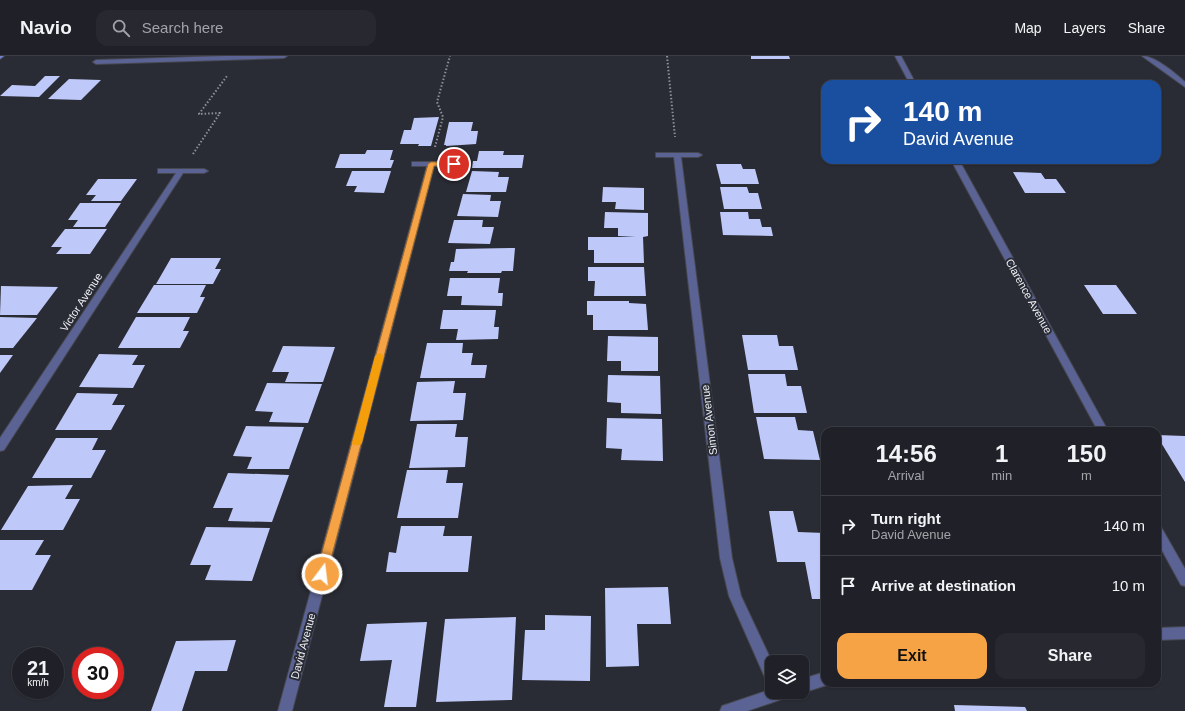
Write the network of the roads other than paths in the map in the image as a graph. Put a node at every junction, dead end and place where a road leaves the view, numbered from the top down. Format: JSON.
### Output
{"nodes":[{"id":1,"x":261,"y":56,"type":"edge"},
{"id":2,"x":284,"y":56,"type":"edge"},
{"id":3,"x":898,"y":56,"type":"edge"},
{"id":4,"x":1145,"y":56,"type":"edge"},
{"id":5,"x":96,"y":62,"type":"dead end"},
{"id":6,"x":911,"y":80,"type":"edge"},
{"id":7,"x":1185,"y":85,"type":"edge"},
{"id":8,"x":659,"y":155,"type":"dead end"},
{"id":9,"x":677,"y":155,"type":"junction"},
{"id":10,"x":698,"y":155,"type":"dead end"},
{"id":11,"x":415,"y":164,"type":"dead end"},
{"id":12,"x":431,"y":164,"type":"junction"},
{"id":13,"x":454,"y":164,"type":"dead end"},
{"id":14,"x":957,"y":164,"type":"edge"},
{"id":15,"x":161,"y":170,"type":"dead end"},
{"id":16,"x":181,"y":171,"type":"junction"},
{"id":17,"x":204,"y":171,"type":"dead end"},
{"id":18,"x":1101,"y":427,"type":"edge"},
{"id":19,"x":0,"y":447,"type":"edge"},
{"id":20,"x":1161,"y":537,"type":"edge"},
{"id":21,"x":1185,"y":581,"type":"edge"},
{"id":22,"x":1185,"y":633,"type":"edge"},
{"id":23,"x":1161,"y":634,"type":"edge"},
{"id":24,"x":765,"y":662,"type":"edge"},
{"id":25,"x":821,"y":681,"type":"edge"},
{"id":26,"x":809,"y":684,"type":"edge"},
{"id":27,"x":765,"y":698,"type":"edge"},
{"id":28,"x":285,"y":711,"type":"edge"},
{"id":29,"x":727,"y":711,"type":"edge"}],
"edges":[{"from":1,"to":2,"type":"street"},
{"from":1,"to":5,"type":"street"},
{"from":3,"to":6,"type":"street"},
{"from":4,"to":7,"type":"street"},
{"from":8,"to":9,"type":"street"},
{"from":9,"to":10,"type":"street"},
{"from":9,"to":24,"type":"street","name":"Simon Avenue"},
{"from":11,"to":12,"type":"street"},
{"from":12,"to":13,"type":"street"},
{"from":12,"to":28,"type":"street","name":"David Avenue"},
{"from":14,"to":18,"type":"street","name":"Clarence Avenue"},
{"from":15,"to":16,"type":"street"},
{"from":16,"to":17,"type":"street"},
{"from":16,"to":19,"type":"street","name":"Victor Avenue"},
{"from":20,"to":21,"type":"street"},
{"from":22,"to":23,"type":"street"},
{"from":25,"to":26,"type":"street"},
{"from":27,"to":29,"type":"street"}]}
